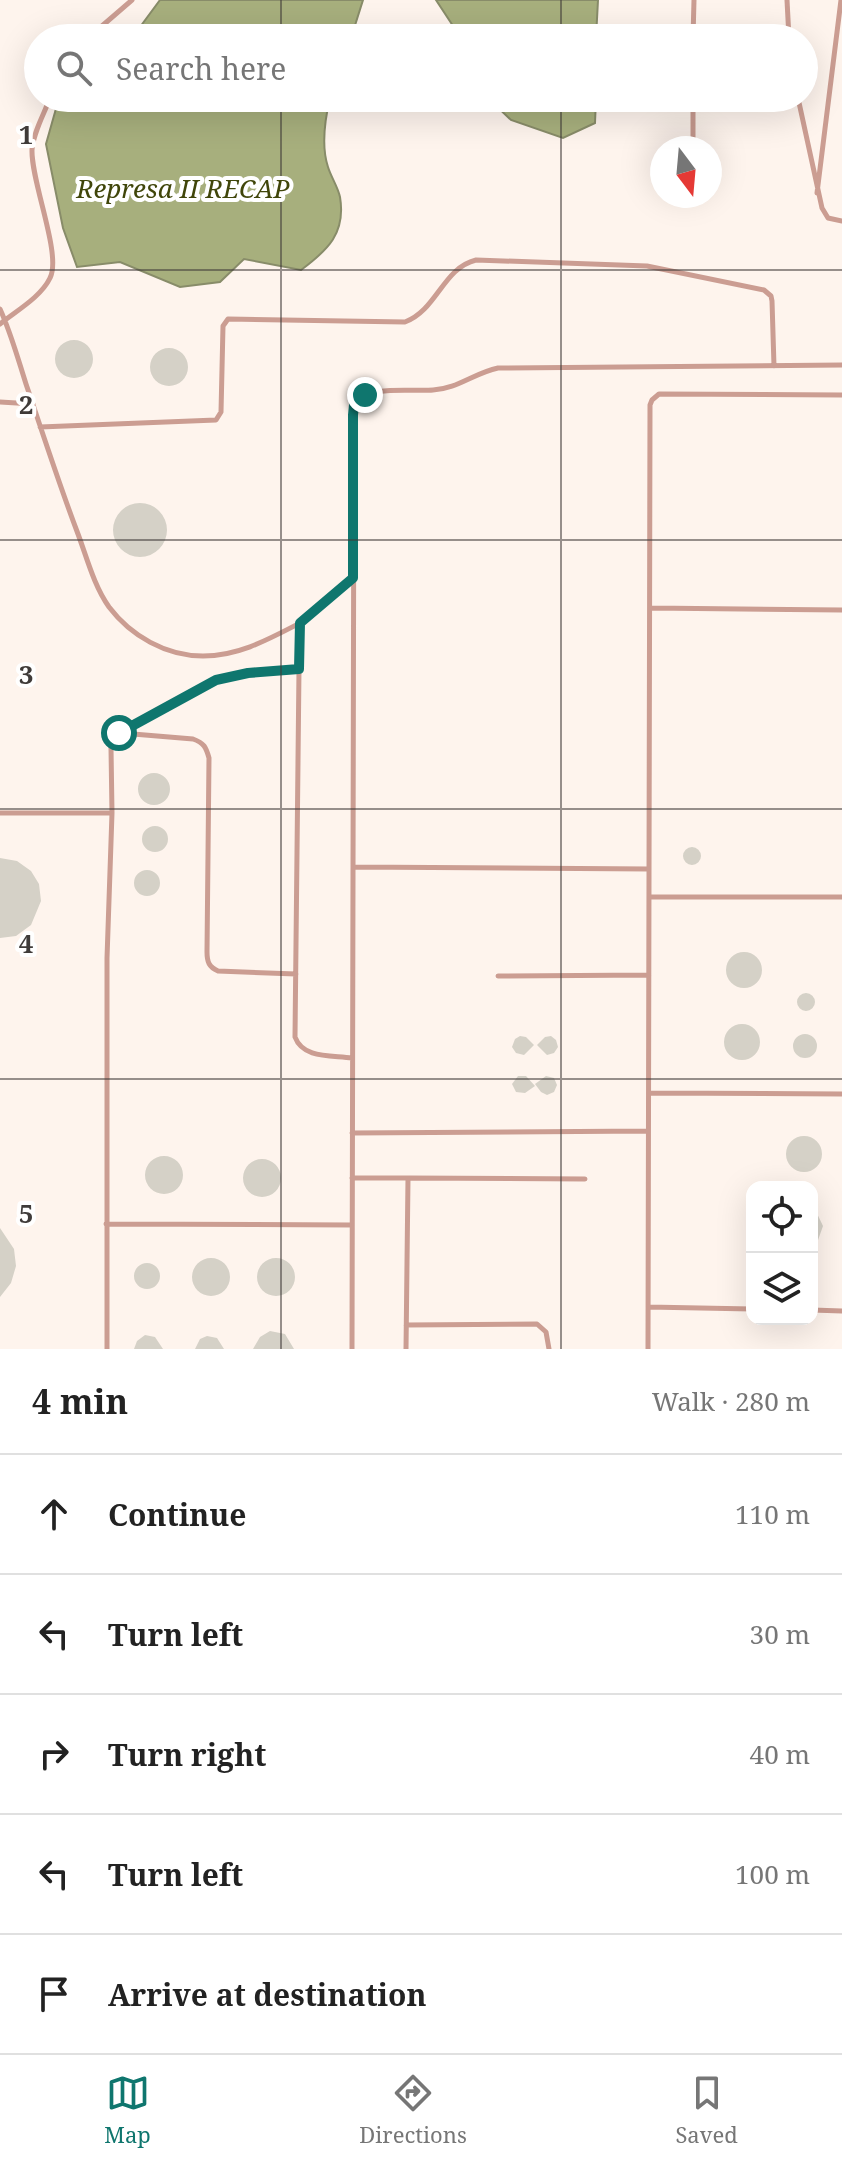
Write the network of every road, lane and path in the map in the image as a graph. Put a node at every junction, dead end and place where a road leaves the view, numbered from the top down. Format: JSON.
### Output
{"nodes":[{"id":1,"x":132,"y":0,"type":"edge"},
{"id":2,"x":694,"y":0,"type":"edge"},
{"id":3,"x":787,"y":0,"type":"edge"},
{"id":4,"x":841,"y":0,"type":"edge"},
{"id":5,"x":104,"y":24,"type":"edge"},
{"id":6,"x":693,"y":24,"type":"edge"},
{"id":7,"x":788,"y":24,"type":"edge"},
{"id":8,"x":45,"y":112,"type":"edge"},
{"id":9,"x":693,"y":112,"type":"edge"},
{"id":10,"x":801,"y":112,"type":"edge"},
{"id":11,"x":693,"y":136,"type":"edge"},
{"id":12,"x":817,"y":193,"type":"junction"},
{"id":13,"x":842,"y":221,"type":"edge"},
{"id":14,"x":0,"y":309,"type":"edge"},
{"id":15,"x":2,"y":322,"type":"edge"},
{"id":16,"x":842,"y":365,"type":"edge"},
{"id":17,"x":774,"y":366,"type":"junction"},
{"id":18,"x":842,"y":395,"type":"edge"},
{"id":19,"x":0,"y":402,"type":"edge"},
{"id":20,"x":33,"y":404,"type":"junction"},
{"id":21,"x":40,"y":427,"type":"junction"},
{"id":22,"x":353,"y":578,"type":"junction"},
{"id":23,"x":651,"y":608,"type":"junction"},
{"id":24,"x":842,"y":610,"type":"edge"},
{"id":25,"x":300,"y":623,"type":"junction"},
{"id":26,"x":299,"y":669,"type":"junction"},
{"id":27,"x":119,"y":733,"type":"junction"},
{"id":28,"x":0,"y":813,"type":"edge"},
{"id":29,"x":112,"y":813,"type":"junction"},
{"id":30,"x":353,"y":867,"type":"junction"},
{"id":31,"x":649,"y":869,"type":"junction"},
{"id":32,"x":649,"y":897,"type":"junction"},
{"id":33,"x":842,"y":897,"type":"edge"},
{"id":34,"x":296,"y":974,"type":"junction"},
{"id":35,"x":649,"y":975,"type":"junction"},
{"id":36,"x":498,"y":976,"type":"dead end"},
{"id":37,"x":352,"y":1058,"type":"junction"},
{"id":38,"x":649,"y":1093,"type":"junction"},
{"id":39,"x":842,"y":1094,"type":"edge"},
{"id":40,"x":648,"y":1131,"type":"junction"},
{"id":41,"x":352,"y":1133,"type":"junction"},
{"id":42,"x":352,"y":1178,"type":"junction"},
{"id":43,"x":408,"y":1178,"type":"junction"},
{"id":44,"x":585,"y":1179,"type":"dead end"},
{"id":45,"x":106,"y":1224,"type":"junction"},
{"id":46,"x":352,"y":1225,"type":"junction"},
{"id":47,"x":648,"y":1307,"type":"junction"},
{"id":48,"x":746,"y":1309,"type":"edge"},
{"id":49,"x":818,"y":1310,"type":"edge"},
{"id":50,"x":842,"y":1311,"type":"edge"},
{"id":51,"x":406,"y":1325,"type":"junction"},
{"id":52,"x":107,"y":1349,"type":"edge"},
{"id":53,"x":352,"y":1349,"type":"edge"},
{"id":54,"x":406,"y":1349,"type":"edge"},
{"id":55,"x":549,"y":1349,"type":"edge"},
{"id":56,"x":648,"y":1349,"type":"edge"}],
"edges":[{"from":1,"to":5,"type":"lane"},
{"from":2,"to":6,"type":"lane"},
{"from":3,"to":7,"type":"lane"},
{"from":4,"to":12,"type":"lane"},
{"from":8,"to":15,"type":"lane"},
{"from":9,"to":11,"type":"lane"},
{"from":10,"to":12,"type":"lane"},
{"from":12,"to":13,"type":"lane"},
{"from":14,"to":15,"type":"lane"},
{"from":15,"to":20,"type":"lane"},
{"from":16,"to":17,"type":"lane"},
{"from":17,"to":21,"type":"lane"},
{"from":17,"to":22,"type":"lane"},
{"from":18,"to":23,"type":"lane"},
{"from":19,"to":20,"type":"lane"},
{"from":20,"to":21,"type":"lane"},
{"from":21,"to":25,"type":"lane"},
{"from":22,"to":25,"type":"lane"},
{"from":22,"to":30,"type":"lane"},
{"from":23,"to":24,"type":"lane"},
{"from":23,"to":31,"type":"lane"},
{"from":25,"to":26,"type":"lane"},
{"from":26,"to":27,"type":"lane"},
{"from":26,"to":34,"type":"lane"},
{"from":27,"to":29,"type":"lane"},
{"from":27,"to":34,"type":"lane"},
{"from":28,"to":29,"type":"lane"},
{"from":29,"to":45,"type":"lane"},
{"from":30,"to":31,"type":"lane"},
{"from":30,"to":37,"type":"lane"},
{"from":31,"to":32,"type":"lane"},
{"from":32,"to":33,"type":"lane"},
{"from":32,"to":35,"type":"lane"},
{"from":34,"to":37,"type":"lane"},
{"from":35,"to":36,"type":"lane"},
{"from":35,"to":38,"type":"lane"},
{"from":37,"to":41,"type":"lane"},
{"from":38,"to":39,"type":"lane"},
{"from":38,"to":40,"type":"lane"},
{"from":40,"to":41,"type":"lane"},
{"from":40,"to":47,"type":"lane"},
{"from":41,"to":42,"type":"lane"},
{"from":42,"to":43,"type":"lane"},
{"from":42,"to":46,"type":"lane"},
{"from":43,"to":44,"type":"lane"},
{"from":43,"to":51,"type":"lane"},
{"from":45,"to":46,"type":"lane"},
{"from":45,"to":52,"type":"lane"},
{"from":46,"to":53,"type":"lane"},
{"from":47,"to":48,"type":"lane"},
{"from":47,"to":56,"type":"lane"},
{"from":49,"to":50,"type":"lane"},
{"from":51,"to":54,"type":"lane"},
{"from":51,"to":55,"type":"lane"}]}
